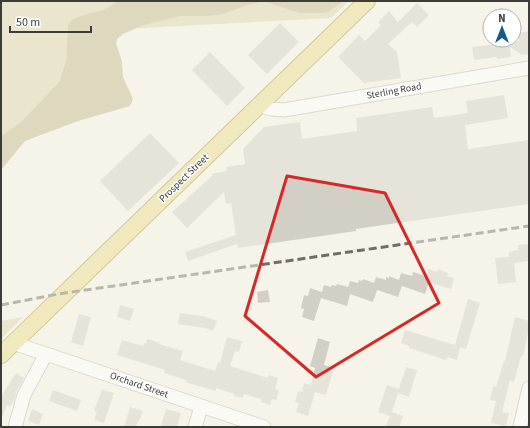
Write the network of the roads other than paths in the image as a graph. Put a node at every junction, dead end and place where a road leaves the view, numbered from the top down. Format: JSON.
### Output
{"nodes":[{"id":1,"x":367,"y":1,"type":"edge"},
{"id":2,"x":529,"y":68,"type":"edge"},
{"id":3,"x":259,"y":105,"type":"junction"},
{"id":4,"x":13,"y":343,"type":"junction"},
{"id":5,"x":46,"y":354,"type":"junction"},
{"id":6,"x":1,"y":355,"type":"edge"},
{"id":7,"x":529,"y":388,"type":"edge"},
{"id":8,"x":201,"y":406,"type":"junction"},
{"id":9,"x":15,"y":427,"type":"edge"},
{"id":10,"x":195,"y":427,"type":"edge"},
{"id":11,"x":264,"y":427,"type":"edge"},
{"id":12,"x":520,"y":427,"type":"edge"}],
"edges":[{"from":1,"to":3,"type":"main road","name":"Prospect Street"},
{"from":2,"to":3,"type":"street","name":"Sterling Road"},
{"from":3,"to":4,"type":"main road","name":"Prospect Street"},
{"from":4,"to":5,"type":"street","name":"Orchard Street"},
{"from":4,"to":6,"type":"main road","name":"Prospect Street"},
{"from":5,"to":8,"type":"street","name":"Orchard Street"},
{"from":5,"to":9,"type":"street"},
{"from":7,"to":12,"type":"street"},
{"from":8,"to":10,"type":"street"},
{"from":8,"to":11,"type":"street","name":"Orchard Street"}]}
